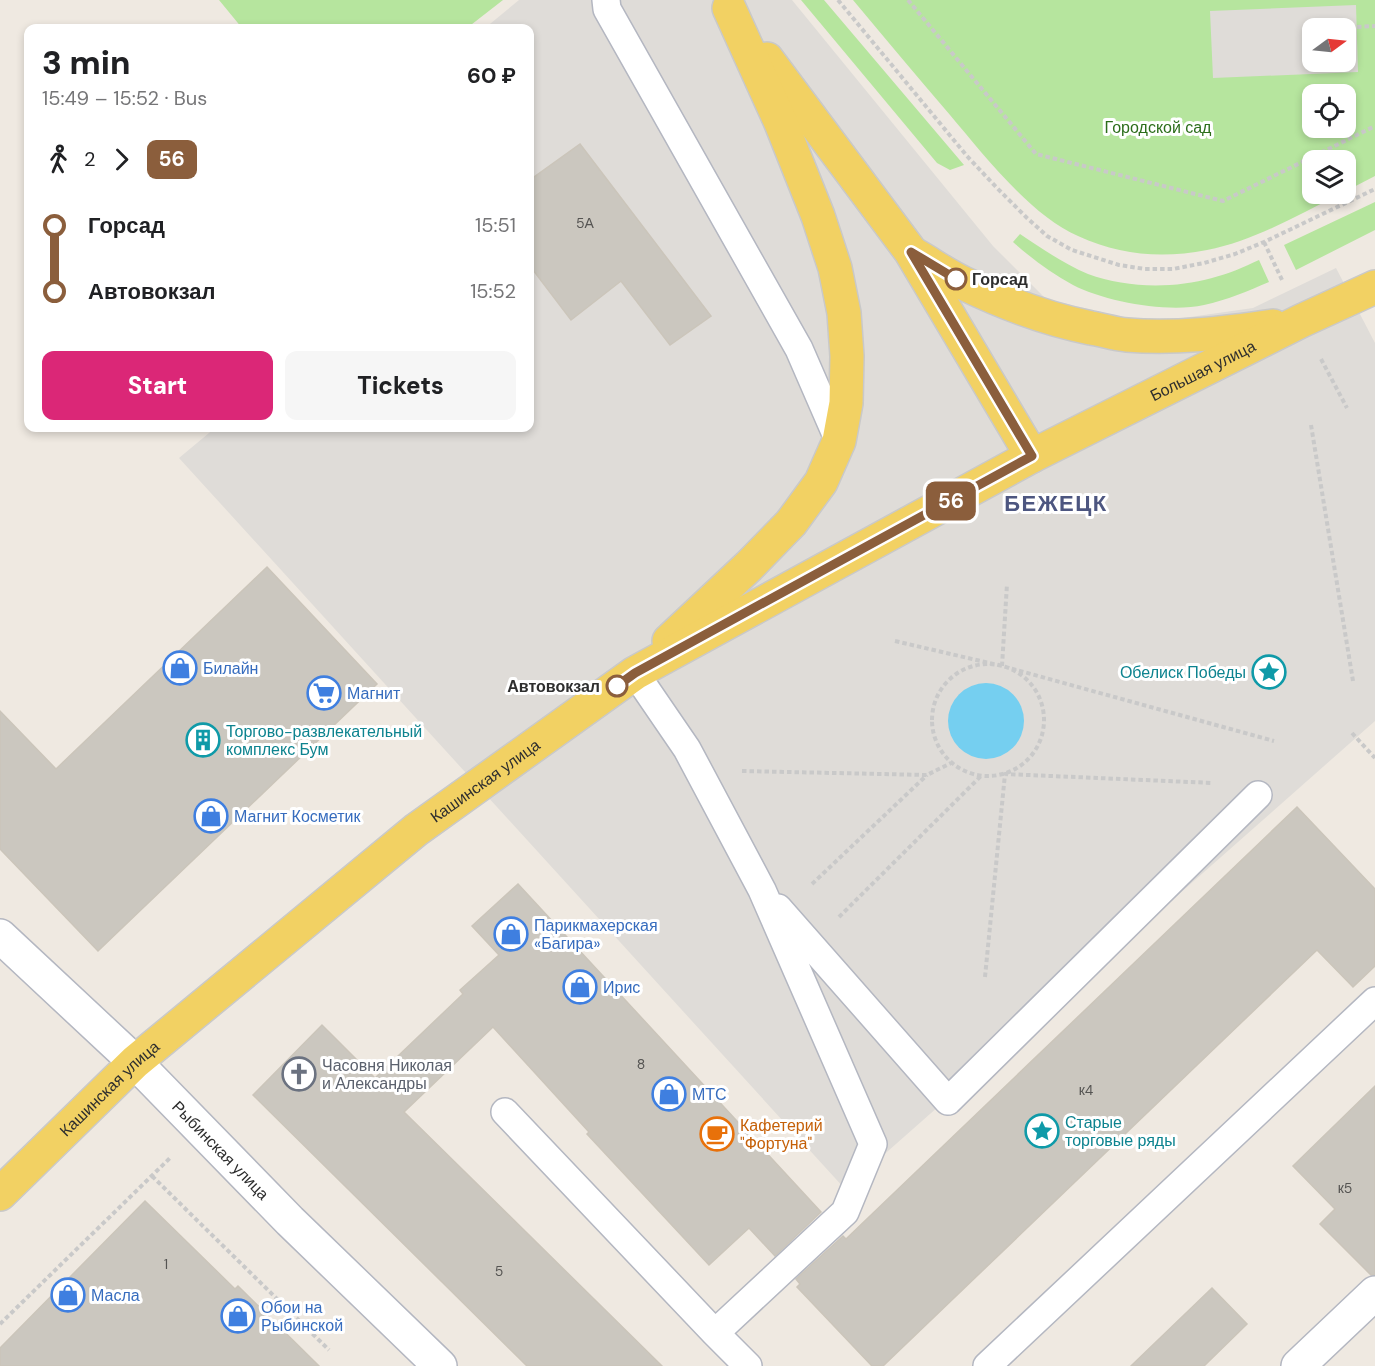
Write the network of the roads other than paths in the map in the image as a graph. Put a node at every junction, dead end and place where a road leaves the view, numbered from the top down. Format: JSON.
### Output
{"nodes":[{"id":1,"x":606,"y":0,"type":"edge"},
{"id":2,"x":726,"y":4,"type":"edge"},
{"id":3,"x":911,"y":252,"type":"junction"},
{"id":4,"x":1375,"y":287,"type":"edge"},
{"id":5,"x":1301,"y":321,"type":"junction"},
{"id":6,"x":838,"y":441,"type":"junction"},
{"id":7,"x":1032,"y":456,"type":"junction"},
{"id":8,"x":635,"y":673,"type":"junction"},
{"id":9,"x":1258,"y":795,"type":"dead end"},
{"id":10,"x":762,"y":890,"type":"junction"},
{"id":11,"x":0,"y":936,"type":"edge"},
{"id":12,"x":1375,"y":1001,"type":"edge"},
{"id":13,"x":135,"y":1062,"type":"junction"},
{"id":14,"x":505,"y":1112,"type":"dead end"},
{"id":15,"x":0,"y":1194,"type":"edge"},
{"id":16,"x":1375,"y":1293,"type":"edge"},
{"id":17,"x":715,"y":1333,"type":"junction"},
{"id":18,"x":440,"y":1366,"type":"edge"},
{"id":19,"x":748,"y":1366,"type":"edge"},
{"id":20,"x":987,"y":1366,"type":"edge"},
{"id":21,"x":1298,"y":1366,"type":"edge"}],
"edges":[{"from":1,"to":6,"type":"lane"},
{"from":2,"to":3,"type":"main road"},
{"from":2,"to":6,"type":"main road"},
{"from":3,"to":5,"type":"main road"},
{"from":3,"to":7,"type":"main road"},
{"from":4,"to":5,"type":"main road","name":"Большая улица"},
{"from":5,"to":7,"type":"main road","name":"Большая улица"},
{"from":6,"to":8,"type":"main road"},
{"from":7,"to":8,"type":"main road","name":"Кашинская улица"},
{"from":8,"to":10,"type":"lane"},
{"from":8,"to":13,"type":"main road","name":"Кашинская улица"},
{"from":9,"to":10,"type":"lane"},
{"from":10,"to":17,"type":"lane"},
{"from":11,"to":13,"type":"main road","name":"Рыбинская улица"},
{"from":12,"to":20,"type":"lane"},
{"from":13,"to":15,"type":"main road","name":"Кашинская улица"},
{"from":13,"to":18,"type":"main road","name":"Рыбинская улица"},
{"from":14,"to":17,"type":"lane"},
{"from":16,"to":21,"type":"main road"},
{"from":17,"to":19,"type":"lane"}]}
